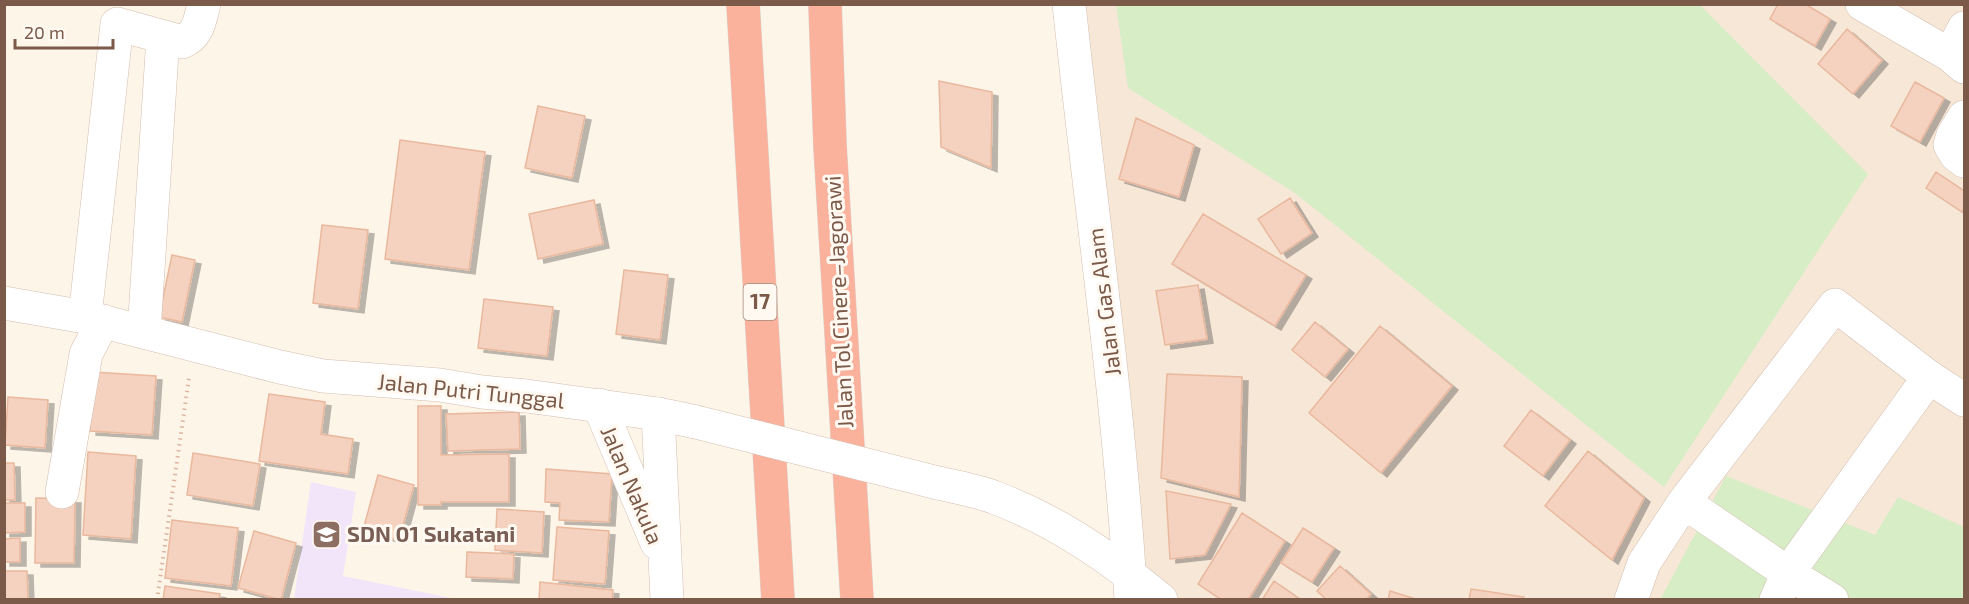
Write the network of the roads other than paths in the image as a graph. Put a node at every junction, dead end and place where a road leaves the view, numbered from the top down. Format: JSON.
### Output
{"nodes":[{"id":1,"x":204,"y":4,"type":"edge"},
{"id":2,"x":743,"y":4,"type":"edge"},
{"id":3,"x":825,"y":4,"type":"edge"},
{"id":4,"x":1069,"y":4,"type":"edge"},
{"id":5,"x":1862,"y":4,"type":"edge"},
{"id":6,"x":163,"y":38,"type":"junction"},
{"id":7,"x":1960,"y":50,"type":"edge"},
{"id":8,"x":1965,"y":117,"type":"edge"},
{"id":9,"x":1965,"y":160,"type":"edge"},
{"id":10,"x":4,"y":303,"type":"edge"},
{"id":11,"x":94,"y":319,"type":"junction"},
{"id":12,"x":144,"y":332,"type":"junction"},
{"id":13,"x":1929,"y":377,"type":"junction"},
{"id":14,"x":1965,"y":400,"type":"edge"},
{"id":15,"x":599,"y":405,"type":"junction"},
{"id":16,"x":658,"y":414,"type":"junction"},
{"id":17,"x":62,"y":492,"type":"dead end"},
{"id":18,"x":1684,"y":502,"type":"junction"},
{"id":19,"x":666,"y":564,"type":"junction"},
{"id":20,"x":1130,"y":586,"type":"edge"},
{"id":21,"x":1782,"y":586,"type":"edge"},
{"id":22,"x":668,"y":600,"type":"edge"},
{"id":23,"x":778,"y":600,"type":"edge"},
{"id":24,"x":857,"y":600,"type":"edge"},
{"id":25,"x":1161,"y":600,"type":"edge"},
{"id":26,"x":1631,"y":600,"type":"edge"},
{"id":27,"x":1832,"y":600,"type":"edge"}],
"edges":[{"from":1,"to":6,"type":"street"},
{"from":2,"to":23,"type":"highway","number":"17"},
{"from":3,"to":24,"type":"highway","name":"Jalan Tol Cinere–Jagorawi"},
{"from":4,"to":20,"type":"street","name":"Jalan Gas Alam"},
{"from":5,"to":7,"type":"street"},
{"from":6,"to":11,"type":"street"},
{"from":6,"to":12,"type":"street"},
{"from":8,"to":9,"type":"street"},
{"from":10,"to":11,"type":"street","name":"Jalan Putri Tunggal"},
{"from":11,"to":12,"type":"street","name":"Jalan Putri Tunggal"},
{"from":11,"to":17,"type":"street"},
{"from":12,"to":15,"type":"street","name":"Jalan Putri Tunggal"},
{"from":13,"to":14,"type":"street"},
{"from":13,"to":18,"type":"street"},
{"from":13,"to":21,"type":"street"},
{"from":15,"to":16,"type":"street","name":"Jalan Putri Tunggal"},
{"from":15,"to":19,"type":"street","name":"Jalan Nakula"},
{"from":16,"to":19,"type":"street","name":"Jalan Nakula"},
{"from":16,"to":20,"type":"street","name":"Jalan Putri Tunggal","bridge":true},
{"from":18,"to":21,"type":"street"},
{"from":18,"to":26,"type":"street"},
{"from":19,"to":22,"type":"street","name":"Jalan Nakula"},
{"from":20,"to":25,"type":"street","name":"Jalan Putri Tunggal"},
{"from":21,"to":27,"type":"street"}]}
